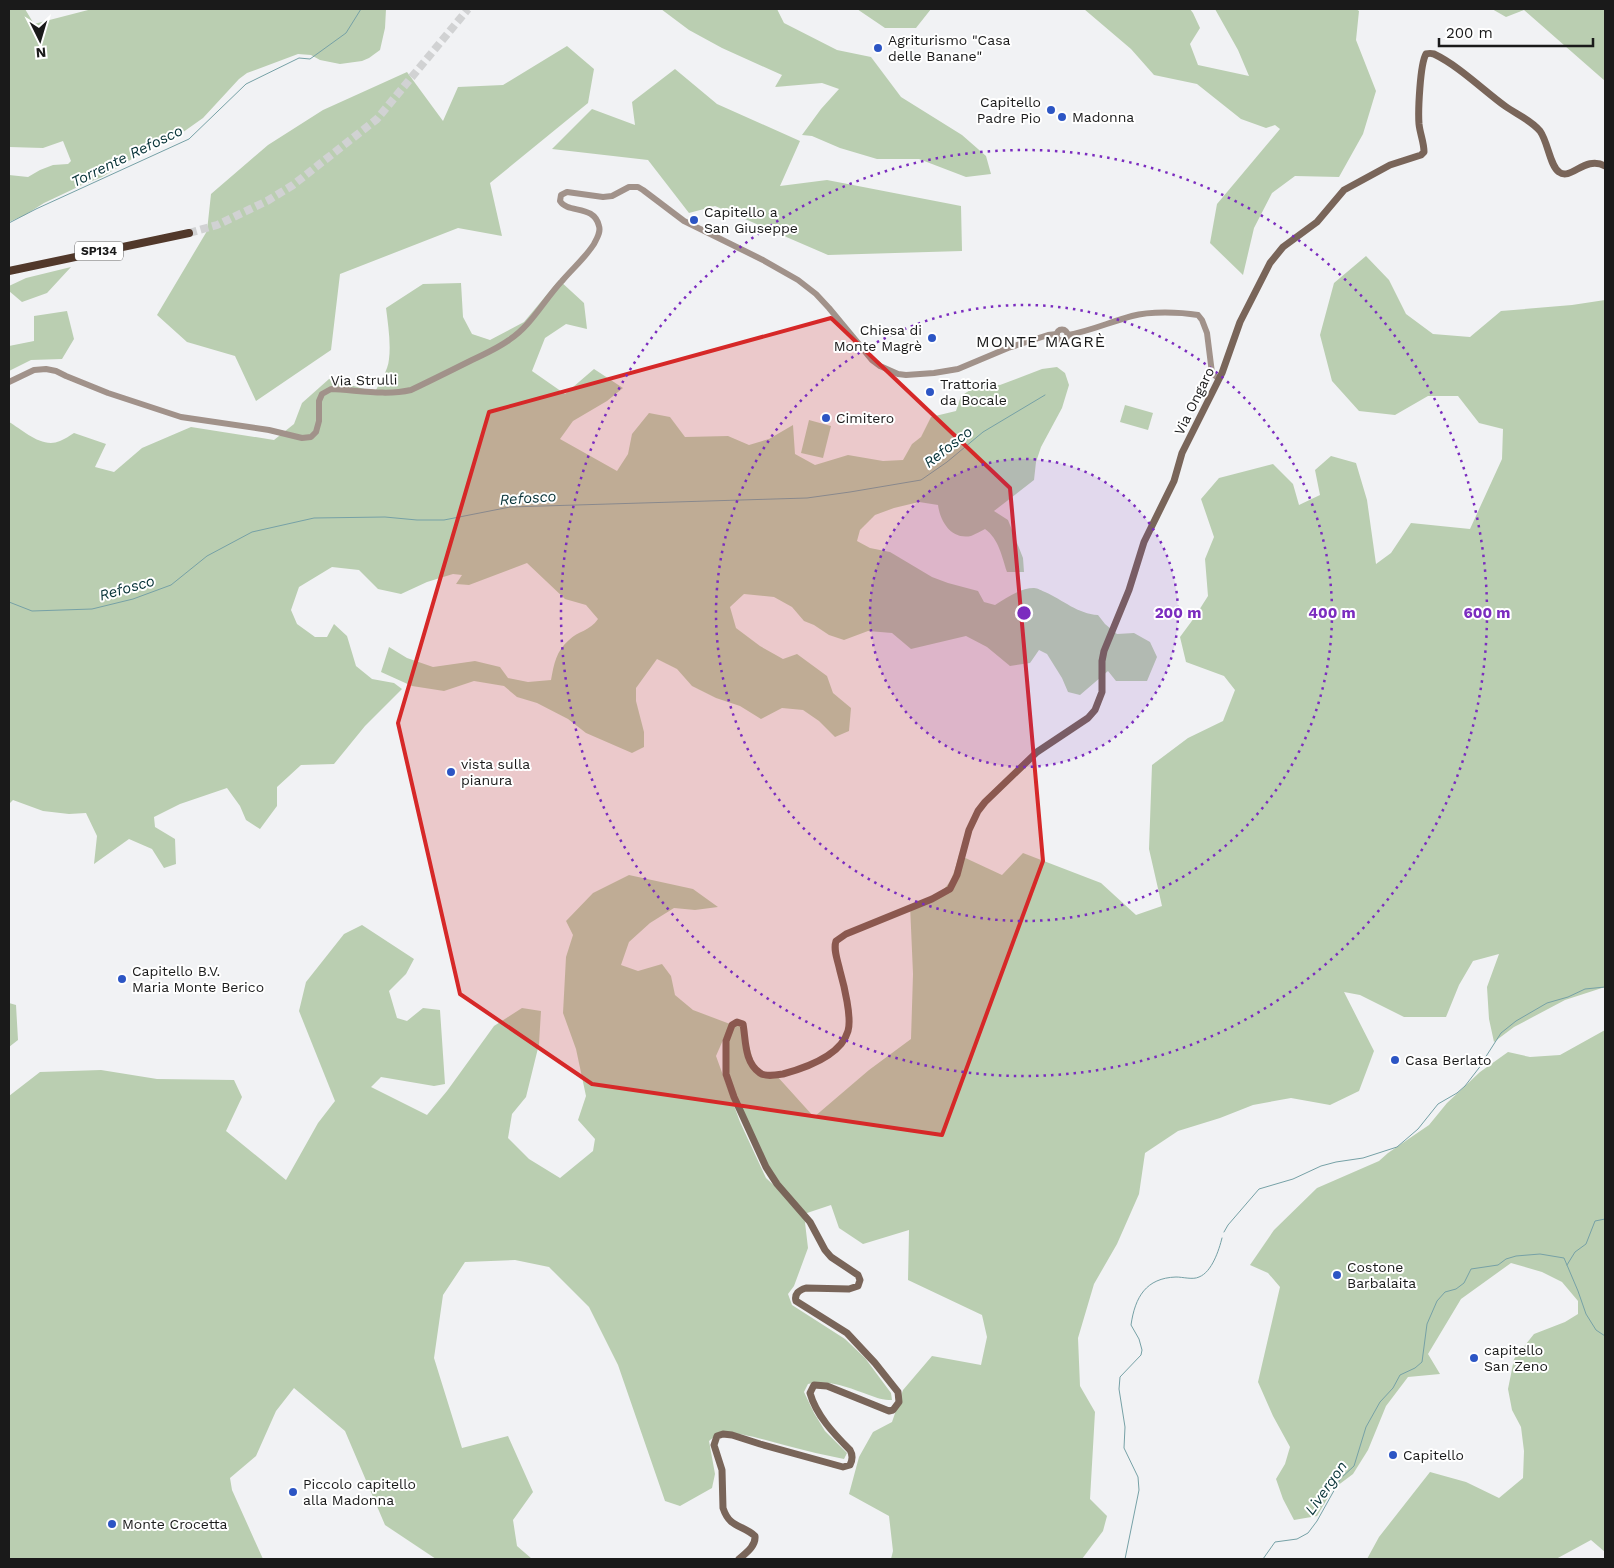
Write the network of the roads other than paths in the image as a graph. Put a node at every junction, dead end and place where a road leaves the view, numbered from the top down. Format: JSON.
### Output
{"nodes":[{"id":1,"x":1605,"y":166,"type":"edge"},
{"id":2,"x":189,"y":233,"type":"tunnel mouth"},
{"id":3,"x":9,"y":271,"type":"edge"},
{"id":4,"x":1219,"y":379,"type":"junction"},
{"id":5,"x":9,"y":382,"type":"edge"},
{"id":6,"x":739,"y":1559,"type":"edge"}],
"edges":[{"from":1,"to":4,"type":"main road","name":"Via Ongaro"},
{"from":2,"to":3,"type":"highway","number":"SP134"},
{"from":4,"to":5,"type":"street","name":"Via Strulli"},
{"from":4,"to":6,"type":"main road","name":"Via Ongaro"}]}
